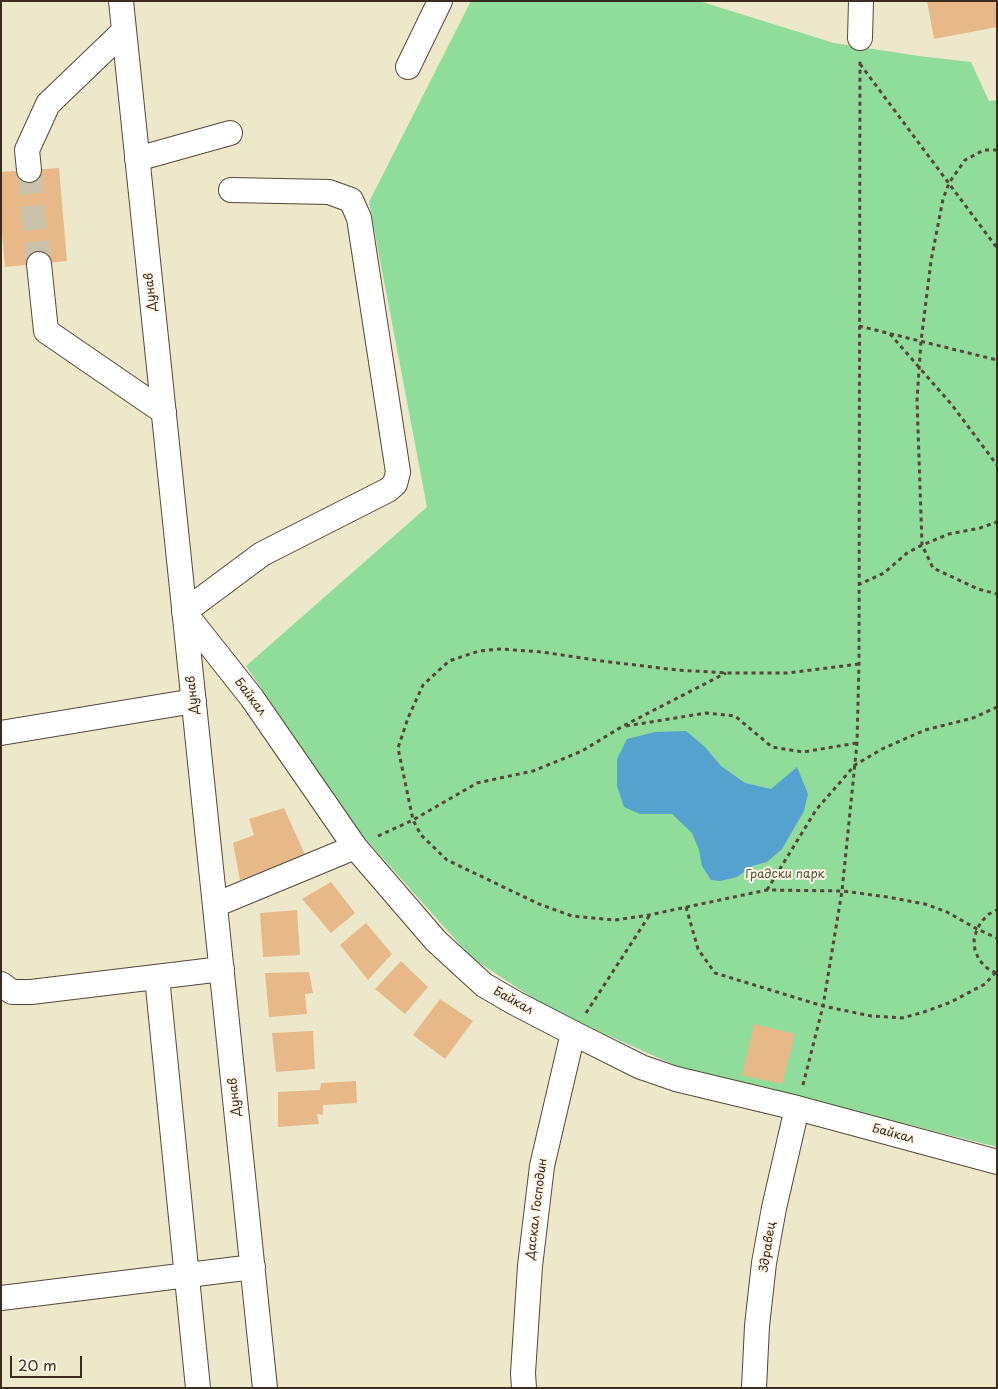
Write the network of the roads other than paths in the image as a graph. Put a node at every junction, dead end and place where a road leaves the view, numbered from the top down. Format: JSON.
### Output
{"nodes":[{"id":1,"x":121,"y":1,"type":"edge"},
{"id":2,"x":440,"y":1,"type":"edge"},
{"id":3,"x":861,"y":1,"type":"edge"},
{"id":4,"x":124,"y":32,"type":"junction"},
{"id":5,"x":860,"y":38,"type":"road end"},
{"id":6,"x":408,"y":67,"type":"dead end"},
{"id":7,"x":230,"y":133,"type":"dead end"},
{"id":8,"x":137,"y":159,"type":"junction"},
{"id":9,"x":29,"y":170,"type":"tunnel mouth"},
{"id":10,"x":231,"y":190,"type":"dead end"},
{"id":11,"x":39,"y":264,"type":"tunnel mouth"},
{"id":12,"x":164,"y":412,"type":"junction"},
{"id":13,"x":184,"y":612,"type":"junction"},
{"id":14,"x":194,"y":701,"type":"junction"},
{"id":15,"x":1,"y":733,"type":"edge"},
{"id":16,"x":355,"y":847,"type":"junction"},
{"id":17,"x":215,"y":906,"type":"junction"},
{"id":18,"x":222,"y":969,"type":"junction"},
{"id":19,"x":157,"y":977,"type":"junction"},
{"id":20,"x":1,"y":984,"type":"edge"},
{"id":21,"x":573,"y":1033,"type":"junction"},
{"id":22,"x":797,"y":1108,"type":"junction"},
{"id":23,"x":997,"y":1162,"type":"edge"},
{"id":24,"x":253,"y":1267,"type":"junction"},
{"id":25,"x":187,"y":1275,"type":"junction"},
{"id":26,"x":1,"y":1298,"type":"edge"},
{"id":27,"x":198,"y":1388,"type":"edge"},
{"id":28,"x":266,"y":1388,"type":"edge"},
{"id":29,"x":524,"y":1388,"type":"edge"},
{"id":30,"x":754,"y":1388,"type":"edge"}],
"edges":[{"from":1,"to":4,"type":"street","name":"Дунав"},
{"from":2,"to":6,"type":"street"},
{"from":3,"to":5,"type":"street"},
{"from":4,"to":8,"type":"street","name":"Дунав"},
{"from":4,"to":9,"type":"street"},
{"from":7,"to":8,"type":"street"},
{"from":8,"to":12,"type":"street","name":"Дунав"},
{"from":10,"to":13,"type":"street"},
{"from":11,"to":12,"type":"street"},
{"from":12,"to":13,"type":"street","name":"Дунав"},
{"from":13,"to":14,"type":"street","name":"Дунав"},
{"from":13,"to":16,"type":"street","name":"Байкал"},
{"from":14,"to":15,"type":"street"},
{"from":14,"to":17,"type":"street","name":"Дунав"},
{"from":16,"to":17,"type":"street"},
{"from":16,"to":21,"type":"street","name":"Байкал"},
{"from":17,"to":18,"type":"street","name":"Дунав"},
{"from":18,"to":19,"type":"street"},
{"from":18,"to":24,"type":"street","name":"Дунав"},
{"from":19,"to":20,"type":"street"},
{"from":19,"to":25,"type":"street"},
{"from":21,"to":22,"type":"street","name":"Байкал"},
{"from":21,"to":29,"type":"street","name":"Даскал Господин"},
{"from":22,"to":23,"type":"street","name":"Байкал"},
{"from":22,"to":30,"type":"street","name":"Здравец"},
{"from":24,"to":25,"type":"street"},
{"from":24,"to":28,"type":"street","name":"Дунав"},
{"from":25,"to":26,"type":"street"},
{"from":25,"to":27,"type":"street"}]}
